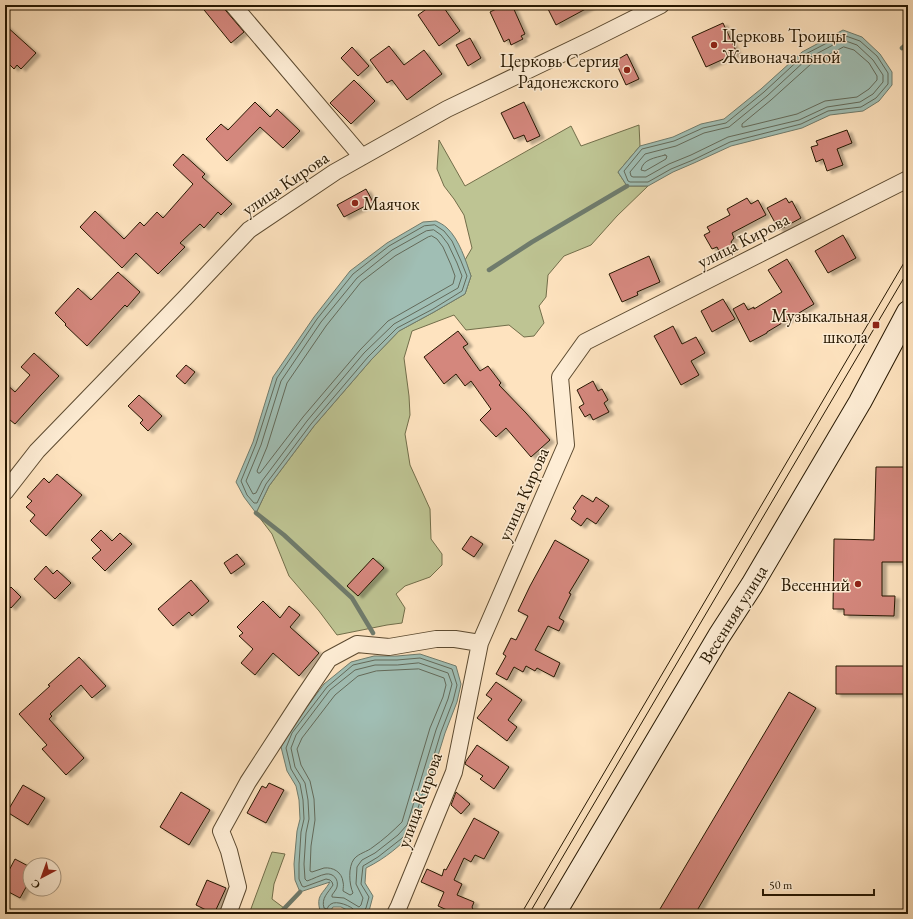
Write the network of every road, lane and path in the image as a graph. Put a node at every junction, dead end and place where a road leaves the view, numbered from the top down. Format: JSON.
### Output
{"nodes":[{"id":1,"x":233,"y":5,"type":"edge"},
{"id":2,"x":661,"y":5,"type":"edge"},
{"id":3,"x":362,"y":157,"type":"junction"},
{"id":4,"x":908,"y":179,"type":"edge"},
{"id":5,"x":908,"y":312,"type":"edge"},
{"id":6,"x":5,"y":492,"type":"edge"},
{"id":7,"x":480,"y":643,"type":"junction"},
{"id":8,"x":228,"y":914,"type":"edge"},
{"id":9,"x":395,"y":914,"type":"edge"},
{"id":10,"x":554,"y":914,"type":"edge"}],
"edges":[{"from":1,"to":3,"type":"street"},
{"from":2,"to":3,"type":"street","name":"улица Кирова"},
{"from":3,"to":6,"type":"street","name":"улица Кирова"},
{"from":4,"to":7,"type":"street","name":"улица Кирова"},
{"from":5,"to":10,"type":"main road","name":"Весенняя улица"},
{"from":7,"to":8,"type":"street"},
{"from":7,"to":9,"type":"street","name":"улица Кирова"}]}
